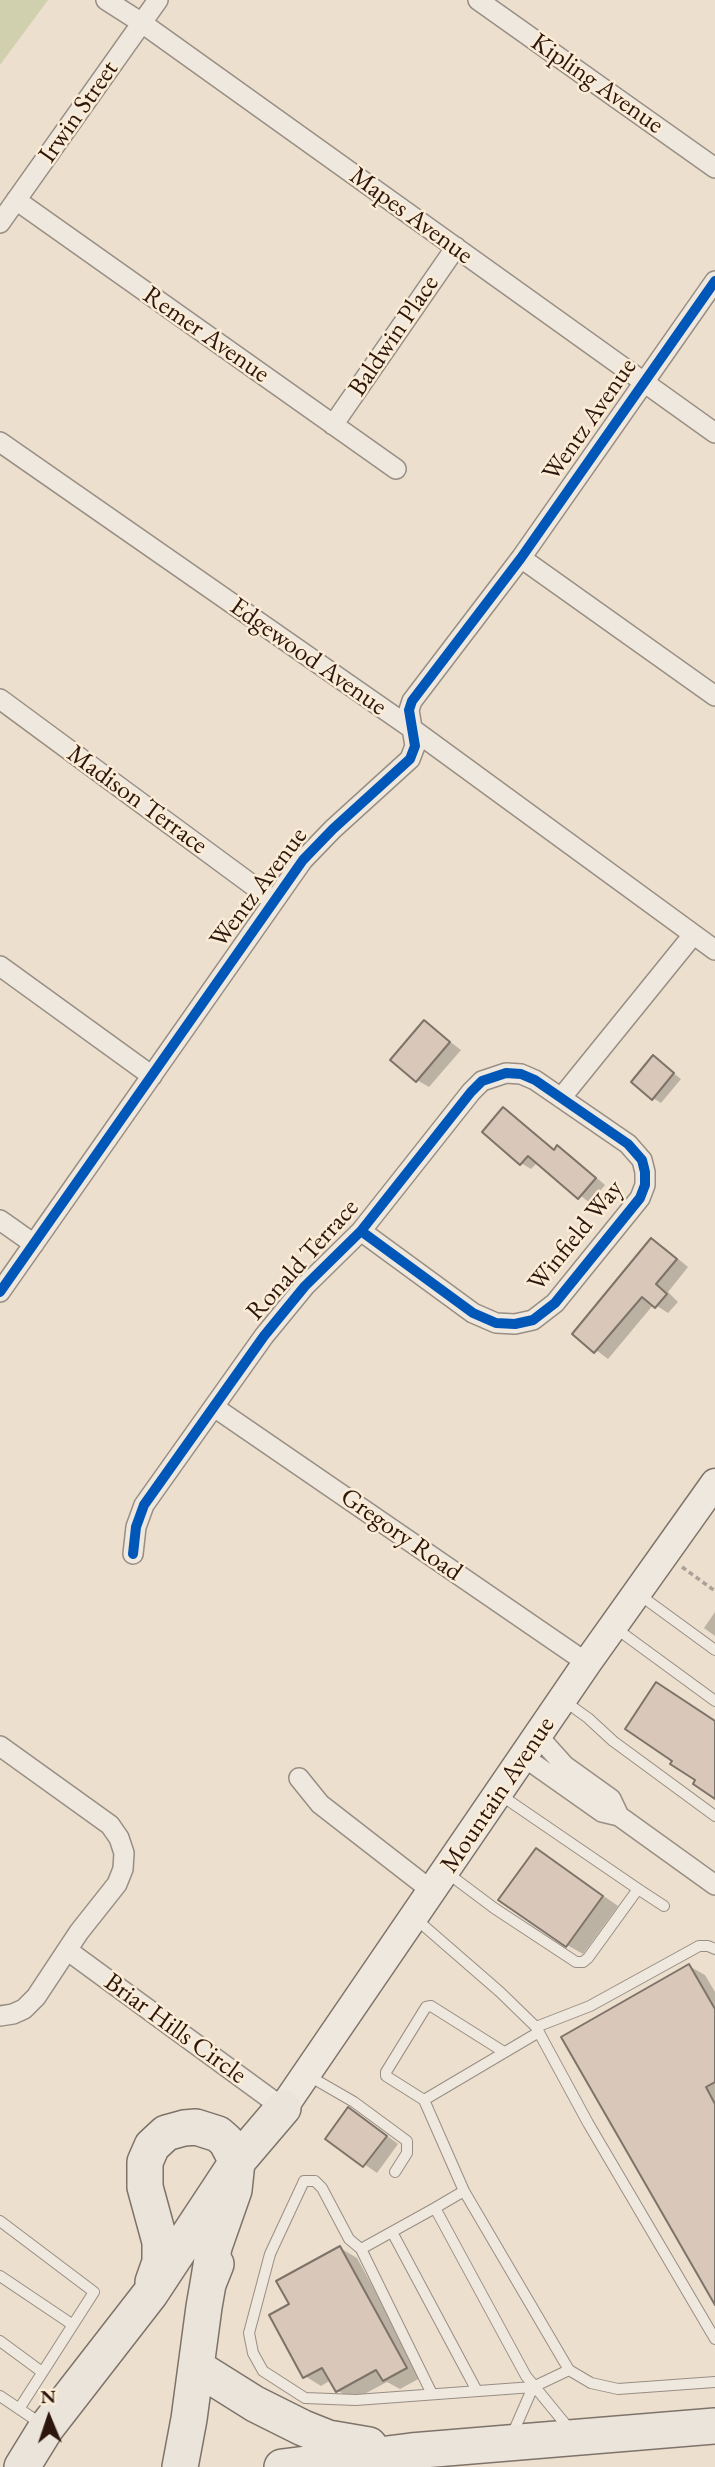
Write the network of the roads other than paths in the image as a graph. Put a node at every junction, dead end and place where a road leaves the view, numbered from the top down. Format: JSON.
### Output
{"nodes":[{"id":1,"x":106,"y":0,"type":"edge"},
{"id":2,"x":158,"y":0,"type":"edge"},
{"id":3,"x":478,"y":0,"type":"edge"},
{"id":4,"x":142,"y":23,"type":"junction"},
{"id":5,"x":715,"y":168,"type":"edge"},
{"id":6,"x":16,"y":200,"type":"junction"},
{"id":7,"x":0,"y":223,"type":"edge"},
{"id":8,"x":456,"y":247,"type":"junction"},
{"id":9,"x":715,"y":281,"type":"edge"},
{"id":10,"x":644,"y":382,"type":"junction"},
{"id":11,"x":334,"y":425,"type":"junction"},
{"id":12,"x":715,"y":433,"type":"edge"},
{"id":13,"x":0,"y":442,"type":"edge"},
{"id":14,"x":396,"y":469,"type":"dead end"},
{"id":15,"x":521,"y":558,"type":"junction"},
{"id":16,"x":715,"y":696,"type":"edge"},
{"id":17,"x":0,"y":699,"type":"edge"},
{"id":18,"x":411,"y":728,"type":"junction"},
{"id":19,"x":274,"y":901,"type":"junction"},
{"id":20,"x":693,"y":935,"type":"junction"},
{"id":21,"x":715,"y":950,"type":"edge"},
{"id":22,"x":0,"y":966,"type":"edge"},
{"id":23,"x":152,"y":1076,"type":"junction"},
{"id":24,"x":561,"y":1098,"type":"junction"},
{"id":25,"x":0,"y":1220,"type":"edge"},
{"id":26,"x":361,"y":1231,"type":"junction"},
{"id":27,"x":34,"y":1244,"type":"junction"},
{"id":28,"x":0,"y":1292,"type":"edge"},
{"id":29,"x":214,"y":1407,"type":"junction"},
{"id":30,"x":715,"y":1483,"type":"edge"},
{"id":31,"x":133,"y":1554,"type":"dead end"},
{"id":32,"x":637,"y":1593,"type":"junction"},
{"id":33,"x":613,"y":1626,"type":"junction"},
{"id":34,"x":715,"y":1650,"type":"edge"},
{"id":35,"x":587,"y":1663,"type":"junction"},
{"id":36,"x":562,"y":1699,"type":"junction"},
{"id":37,"x":715,"y":1701,"type":"edge"},
{"id":38,"x":0,"y":1746,"type":"edge"},
{"id":39,"x":531,"y":1746,"type":"junction"},
{"id":40,"x":299,"y":1778,"type":"dead end"},
{"id":41,"x":498,"y":1794,"type":"junction"},
{"id":42,"x":715,"y":1816,"type":"edge"},
{"id":43,"x":439,"y":1881,"type":"junction"},
{"id":44,"x":715,"y":1885,"type":"edge"},
{"id":45,"x":638,"y":1889,"type":"junction"},
{"id":46,"x":664,"y":1906,"type":"dead end"},
{"id":47,"x":414,"y":1917,"type":"junction"},
{"id":48,"x":715,"y":1949,"type":"edge"},
{"id":49,"x":67,"y":1950,"type":"junction"},
{"id":50,"x":0,"y":2016,"type":"edge"},
{"id":51,"x":537,"y":2029,"type":"junction"},
{"id":52,"x":504,"y":2052,"type":"junction"},
{"id":53,"x":306,"y":2074,"type":"junction"},
{"id":54,"x":424,"y":2100,"type":"junction"},
{"id":55,"x":283,"y":2108,"type":"junction"},
{"id":56,"x":237,"y":2162,"type":"junction"},
{"id":57,"x":395,"y":2172,"type":"dead end"},
{"id":58,"x":464,"y":2191,"type":"junction"},
{"id":59,"x":435,"y":2208,"type":"junction"},
{"id":60,"x":0,"y":2221,"type":"edge"},
{"id":61,"x":392,"y":2232,"type":"junction"},
{"id":62,"x":361,"y":2249,"type":"junction"},
{"id":63,"x":0,"y":2276,"type":"edge"},
{"id":64,"x":208,"y":2284,"type":"junction"},
{"id":65,"x":149,"y":2294,"type":"junction"},
{"id":66,"x":73,"y":2325,"type":"junction"},
{"id":67,"x":715,"y":2339,"type":"edge"},
{"id":68,"x":0,"y":2341,"type":"edge"},
{"id":69,"x":195,"y":2367,"type":"junction"},
{"id":70,"x":569,"y":2371,"type":"junction"},
{"id":71,"x":43,"y":2372,"type":"junction"},
{"id":72,"x":715,"y":2382,"type":"edge"},
{"id":73,"x":533,"y":2387,"type":"junction"},
{"id":74,"x":477,"y":2391,"type":"junction"},
{"id":75,"x":432,"y":2395,"type":"junction"},
{"id":76,"x":0,"y":2396,"type":"edge"},
{"id":77,"x":33,"y":2418,"type":"junction"},
{"id":78,"x":714,"y":2424,"type":"edge"},
{"id":79,"x":576,"y":2437,"type":"junction"},
{"id":80,"x":503,"y":2450,"type":"junction"},
{"id":81,"x":411,"y":2451,"type":"junction"},
{"id":82,"x":22,"y":2467,"type":"edge"},
{"id":83,"x":180,"y":2467,"type":"edge"},
{"id":84,"x":282,"y":2467,"type":"edge"}],
"edges":[{"from":1,"to":4,"type":"street","name":"Mapes Avenue"},
{"from":2,"to":4,"type":"street","name":"Irwin Street"},
{"from":3,"to":5,"type":"street","name":"Kipling Avenue"},
{"from":4,"to":6,"type":"street","name":"Irwin Street"},
{"from":4,"to":8,"type":"street","name":"Mapes Avenue"},
{"from":6,"to":7,"type":"street","name":"Irwin Street"},
{"from":6,"to":11,"type":"street","name":"Remer Avenue"},
{"from":8,"to":10,"type":"street","name":"Mapes Avenue"},
{"from":8,"to":11,"type":"street","name":"Baldwin Place"},
{"from":9,"to":10,"type":"street","name":"Wentz Avenue"},
{"from":10,"to":12,"type":"street","name":"Mapes Avenue"},
{"from":10,"to":15,"type":"street","name":"Wentz Avenue"},
{"from":11,"to":14,"type":"street","name":"Remer Avenue"},
{"from":13,"to":18,"type":"street","name":"Edgewood Avenue"},
{"from":15,"to":16,"type":"street"},
{"from":15,"to":18,"type":"street","name":"Wentz Avenue"},
{"from":17,"to":19,"type":"street","name":"Madison Terrace"},
{"from":18,"to":19,"type":"street","name":"Wentz Avenue"},
{"from":18,"to":20,"type":"street","name":"Edgewood Avenue"},
{"from":19,"to":23,"type":"street","name":"Wentz Avenue"},
{"from":20,"to":21,"type":"street","name":"Edgewood Avenue"},
{"from":20,"to":24,"type":"street"},
{"from":22,"to":23,"type":"street"},
{"from":23,"to":27,"type":"street","name":"Wentz Avenue"},
{"from":24,"to":26,"type":"street","name":"Ronald Terrace"},
{"from":24,"to":26,"type":"street","name":"Winfield Way"},
{"from":25,"to":27,"type":"street"},
{"from":26,"to":29,"type":"street","name":"Ronald Terrace"},
{"from":27,"to":28,"type":"street","name":"Wentz Avenue"},
{"from":29,"to":31,"type":"street","name":"Ronald Terrace"},
{"from":29,"to":35,"type":"street","name":"Gregory Road"},
{"from":30,"to":32,"type":"street","name":"Mountain Avenue"},
{"from":32,"to":33,"type":"street","name":"Mountain Avenue"},
{"from":32,"to":34,"type":"lane"},
{"from":33,"to":35,"type":"street","name":"Mountain Avenue"},
{"from":33,"to":37,"type":"lane"},
{"from":35,"to":36,"type":"street","name":"Mountain Avenue"},
{"from":36,"to":39,"type":"street","name":"Mountain Avenue"},
{"from":36,"to":42,"type":"lane"},
{"from":38,"to":49,"type":"street"},
{"from":39,"to":41,"type":"street","name":"Mountain Avenue"},
{"from":39,"to":44,"type":"street"},
{"from":40,"to":43,"type":"street"},
{"from":41,"to":43,"type":"street","name":"Mountain Avenue"},
{"from":41,"to":45,"type":"lane"},
{"from":43,"to":45,"type":"lane"},
{"from":43,"to":47,"type":"street","name":"Mountain Avenue"},
{"from":45,"to":46,"type":"lane"},
{"from":47,"to":51,"type":"lane"},
{"from":47,"to":53,"type":"street","name":"Mountain Avenue"},
{"from":48,"to":51,"type":"lane"},
{"from":49,"to":50,"type":"street"},
{"from":49,"to":55,"type":"street","name":"Briar Hills Circle"},
{"from":51,"to":52,"type":"lane"},
{"from":51,"to":67,"type":"lane"},
{"from":52,"to":54,"type":"lane"},
{"from":52,"to":54,"type":"lane"},
{"from":53,"to":55,"type":"street","name":"Mountain Avenue"},
{"from":53,"to":57,"type":"lane"},
{"from":54,"to":58,"type":"lane"},
{"from":55,"to":56,"type":"highway"},
{"from":55,"to":64,"type":"highway"},
{"from":56,"to":64,"type":"highway"},
{"from":56,"to":65,"type":"highway"},
{"from":56,"to":65,"type":"highway"},
{"from":58,"to":59,"type":"lane"},
{"from":58,"to":70,"type":"lane"},
{"from":59,"to":61,"type":"lane"},
{"from":59,"to":73,"type":"lane"},
{"from":60,"to":66,"type":"lane"},
{"from":61,"to":62,"type":"lane"},
{"from":61,"to":74,"type":"lane"},
{"from":62,"to":75,"type":"lane"},
{"from":62,"to":75,"type":"lane"},
{"from":63,"to":66,"type":"lane"},
{"from":64,"to":69,"type":"highway"},
{"from":65,"to":77,"type":"highway"},
{"from":66,"to":71,"type":"lane"},
{"from":68,"to":71,"type":"lane"},
{"from":69,"to":81,"type":"highway"},
{"from":69,"to":83,"type":"highway"},
{"from":70,"to":72,"type":"lane"},
{"from":70,"to":73,"type":"lane"},
{"from":71,"to":77,"type":"lane"},
{"from":73,"to":74,"type":"lane"},
{"from":73,"to":79,"type":"lane"},
{"from":73,"to":80,"type":"lane"},
{"from":74,"to":75,"type":"lane"},
{"from":76,"to":77,"type":"lane"},
{"from":77,"to":82,"type":"highway"},
{"from":78,"to":79,"type":"highway"},
{"from":79,"to":80,"type":"highway"},
{"from":80,"to":81,"type":"highway"},
{"from":81,"to":84,"type":"highway"}]}
